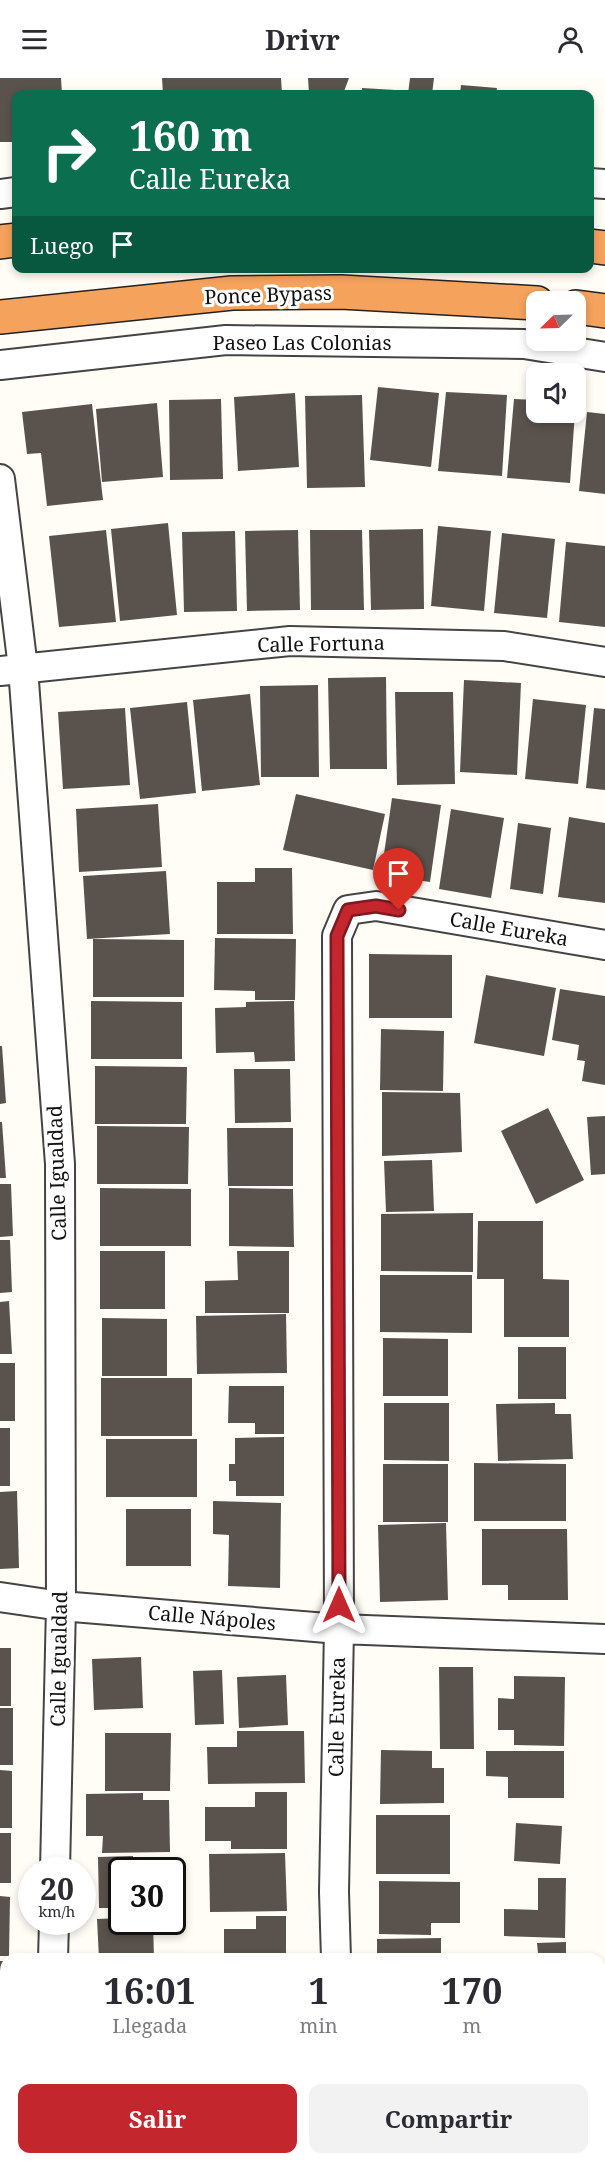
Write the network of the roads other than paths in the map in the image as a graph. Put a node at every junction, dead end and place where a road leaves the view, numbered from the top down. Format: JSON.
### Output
{"nodes":[{"id":1,"x":526,"y":302,"type":"edge"},
{"id":2,"x":586,"y":308,"type":"edge"},
{"id":3,"x":605,"y":311,"type":"edge"},
{"id":4,"x":0,"y":317,"type":"edge"},
{"id":5,"x":605,"y":357,"type":"edge"},
{"id":6,"x":0,"y":365,"type":"edge"},
{"id":7,"x":0,"y":479,"type":"edge"},
{"id":8,"x":605,"y":663,"type":"edge"},
{"id":9,"x":11,"y":670,"type":"edge"},
{"id":10,"x":605,"y":945,"type":"edge"},
{"id":11,"x":0,"y":1597,"type":"edge"},
{"id":12,"x":61,"y":1606,"type":"junction"},
{"id":13,"x":339,"y":1629,"type":"junction"},
{"id":14,"x":605,"y":1639,"type":"edge"},
{"id":15,"x":55,"y":1857,"type":"edge"},
{"id":16,"x":54,"y":1935,"type":"edge"},
{"id":17,"x":53,"y":1953,"type":"edge"},
{"id":18,"x":336,"y":1953,"type":"edge"}],
"edges":[{"from":1,"to":4,"type":"highway","name":"Ponce Bypass"},
{"from":2,"to":3,"type":"highway"},
{"from":5,"to":6,"type":"street","name":"Paseo Las Colonias"},
{"from":7,"to":9,"type":"street","name":"Calle Igualdad"},
{"from":8,"to":9,"type":"street","name":"Calle Fortuna"},
{"from":9,"to":12,"type":"street","name":"Calle Igualdad"},
{"from":10,"to":13,"type":"street","name":"Calle Eureka"},
{"from":11,"to":12,"type":"street","name":"Calle Nápoles"},
{"from":12,"to":13,"type":"street","name":"Calle Nápoles"},
{"from":12,"to":15,"type":"street","name":"Calle Igualdad"},
{"from":13,"to":14,"type":"street","name":"Calle Nápoles"},
{"from":13,"to":18,"type":"street","name":"Calle Eureka"},
{"from":16,"to":17,"type":"street"}]}
